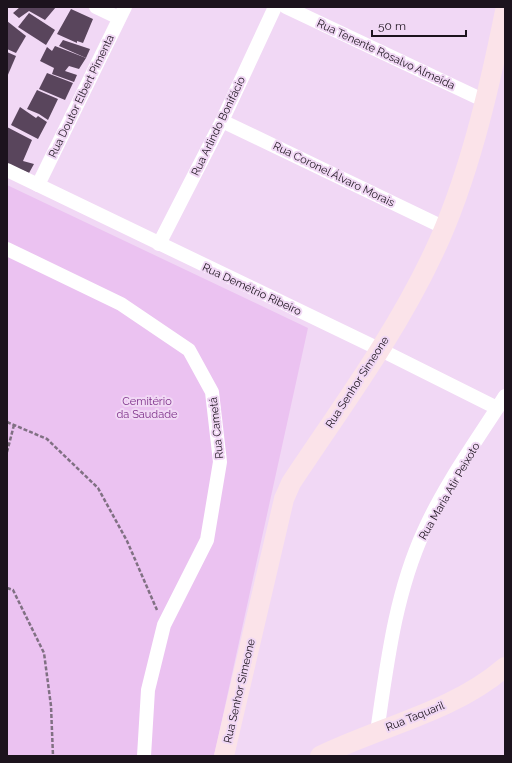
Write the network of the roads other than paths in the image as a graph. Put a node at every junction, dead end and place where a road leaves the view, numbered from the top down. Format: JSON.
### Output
{"nodes":[{"id":1,"x":96,"y":7,"type":"edge"},
{"id":2,"x":275,"y":7,"type":"edge"},
{"id":3,"x":286,"y":7,"type":"edge"},
{"id":4,"x":505,"y":11,"type":"edge"},
{"id":5,"x":122,"y":13,"type":"edge"},
{"id":6,"x":501,"y":45,"type":"edge"},
{"id":7,"x":485,"y":101,"type":"junction"},
{"id":8,"x":222,"y":121,"type":"junction"},
{"id":9,"x":7,"y":170,"type":"edge"},
{"id":10,"x":38,"y":185,"type":"junction"},
{"id":11,"x":445,"y":228,"type":"junction"},
{"id":12,"x":159,"y":244,"type":"junction"},
{"id":13,"x":7,"y":249,"type":"edge"},
{"id":14,"x":379,"y":349,"type":"junction"},
{"id":15,"x":505,"y":396,"type":"edge"},
{"id":16,"x":497,"y":408,"type":"junction"},
{"id":17,"x":505,"y":667,"type":"edge"},
{"id":18,"x":377,"y":732,"type":"junction"},
{"id":19,"x":144,"y":756,"type":"edge"},
{"id":20,"x":224,"y":756,"type":"edge"},
{"id":21,"x":320,"y":756,"type":"edge"}],
"edges":[{"from":1,"to":5,"type":"street"},
{"from":2,"to":8,"type":"street","name":"Rua Arlindo Bonifácio"},
{"from":3,"to":7,"type":"street","name":"Rua Tenente Rosalvo Almeida"},
{"from":4,"to":6,"type":"street","name":"Rua Senhor Simeone"},
{"from":5,"to":10,"type":"street","name":"Rua Doutor Elbert Pimenta"},
{"from":6,"to":7,"type":"street","name":"Rua Senhor Simeone"},
{"from":7,"to":11,"type":"street","name":"Rua Senhor Simeone"},
{"from":8,"to":11,"type":"street","name":"Rua Coronel Álvaro Morais"},
{"from":8,"to":12,"type":"street","name":"Rua Arlindo Bonifácio"},
{"from":9,"to":10,"type":"street","name":"Rua Demétrio Ribeiro"},
{"from":10,"to":12,"type":"street","name":"Rua Demétrio Ribeiro"},
{"from":11,"to":14,"type":"street","name":"Rua Senhor Simeone"},
{"from":12,"to":14,"type":"street","name":"Rua Demétrio Ribeiro"},
{"from":13,"to":19,"type":"street","name":"Rua Cametá"},
{"from":14,"to":16,"type":"street","name":"Rua Demétrio Ribeiro"},
{"from":14,"to":20,"type":"street","name":"Rua Senhor Simeone"},
{"from":15,"to":16,"type":"street","name":"Rua Maria Atir Peixoto"},
{"from":16,"to":18,"type":"street","name":"Rua Maria Atir Peixoto"},
{"from":17,"to":18,"type":"street","name":"Rua Taquaril"},
{"from":18,"to":21,"type":"street","name":"Rua Taquaril"}]}
